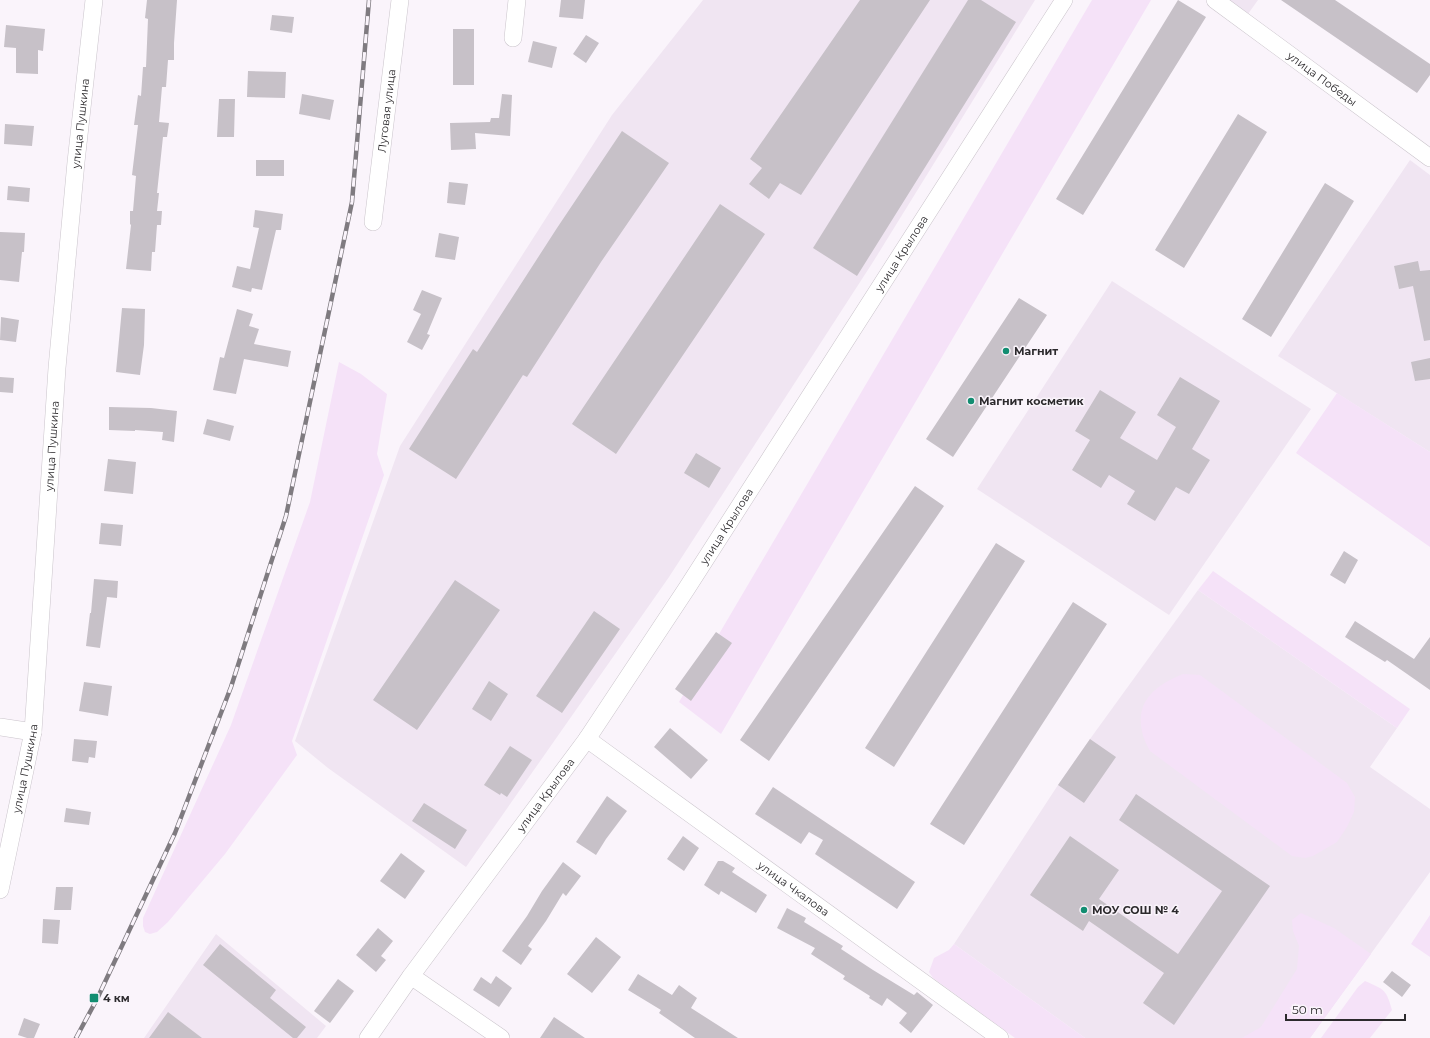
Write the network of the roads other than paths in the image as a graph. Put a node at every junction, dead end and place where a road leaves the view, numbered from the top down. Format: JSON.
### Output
{"nodes":[{"id":1,"x":94,"y":0,"type":"edge"},
{"id":2,"x":400,"y":0,"type":"edge"},
{"id":3,"x":517,"y":0,"type":"edge"},
{"id":4,"x":1064,"y":0,"type":"edge"},
{"id":5,"x":1215,"y":0,"type":"edge"},
{"id":6,"x":513,"y":38,"type":"dead end"},
{"id":7,"x":1430,"y":158,"type":"edge"},
{"id":8,"x":373,"y":222,"type":"dead end"},
{"id":9,"x":0,"y":726,"type":"edge"},
{"id":10,"x":33,"y":732,"type":"junction"},
{"id":11,"x":587,"y":739,"type":"junction"},
{"id":12,"x":0,"y":890,"type":"edge"},
{"id":13,"x":410,"y":976,"type":"junction"},
{"id":14,"x":368,"y":1038,"type":"edge"},
{"id":15,"x":501,"y":1038,"type":"edge"},
{"id":16,"x":1000,"y":1038,"type":"edge"}],
"edges":[{"from":1,"to":10,"type":"street","name":"улица Пушкина"},
{"from":2,"to":8,"type":"street","name":"Луговая улица"},
{"from":3,"to":6,"type":"street"},
{"from":4,"to":11,"type":"street","name":"улица Крылова"},
{"from":5,"to":7,"type":"street","name":"улица Победы"},
{"from":9,"to":10,"type":"street"},
{"from":10,"to":12,"type":"street","name":"улица Пушкина"},
{"from":11,"to":13,"type":"street","name":"улица Крылова"},
{"from":11,"to":16,"type":"street","name":"улица Чкалова"},
{"from":13,"to":14,"type":"street","name":"улица Крылова"},
{"from":13,"to":15,"type":"street"}]}
